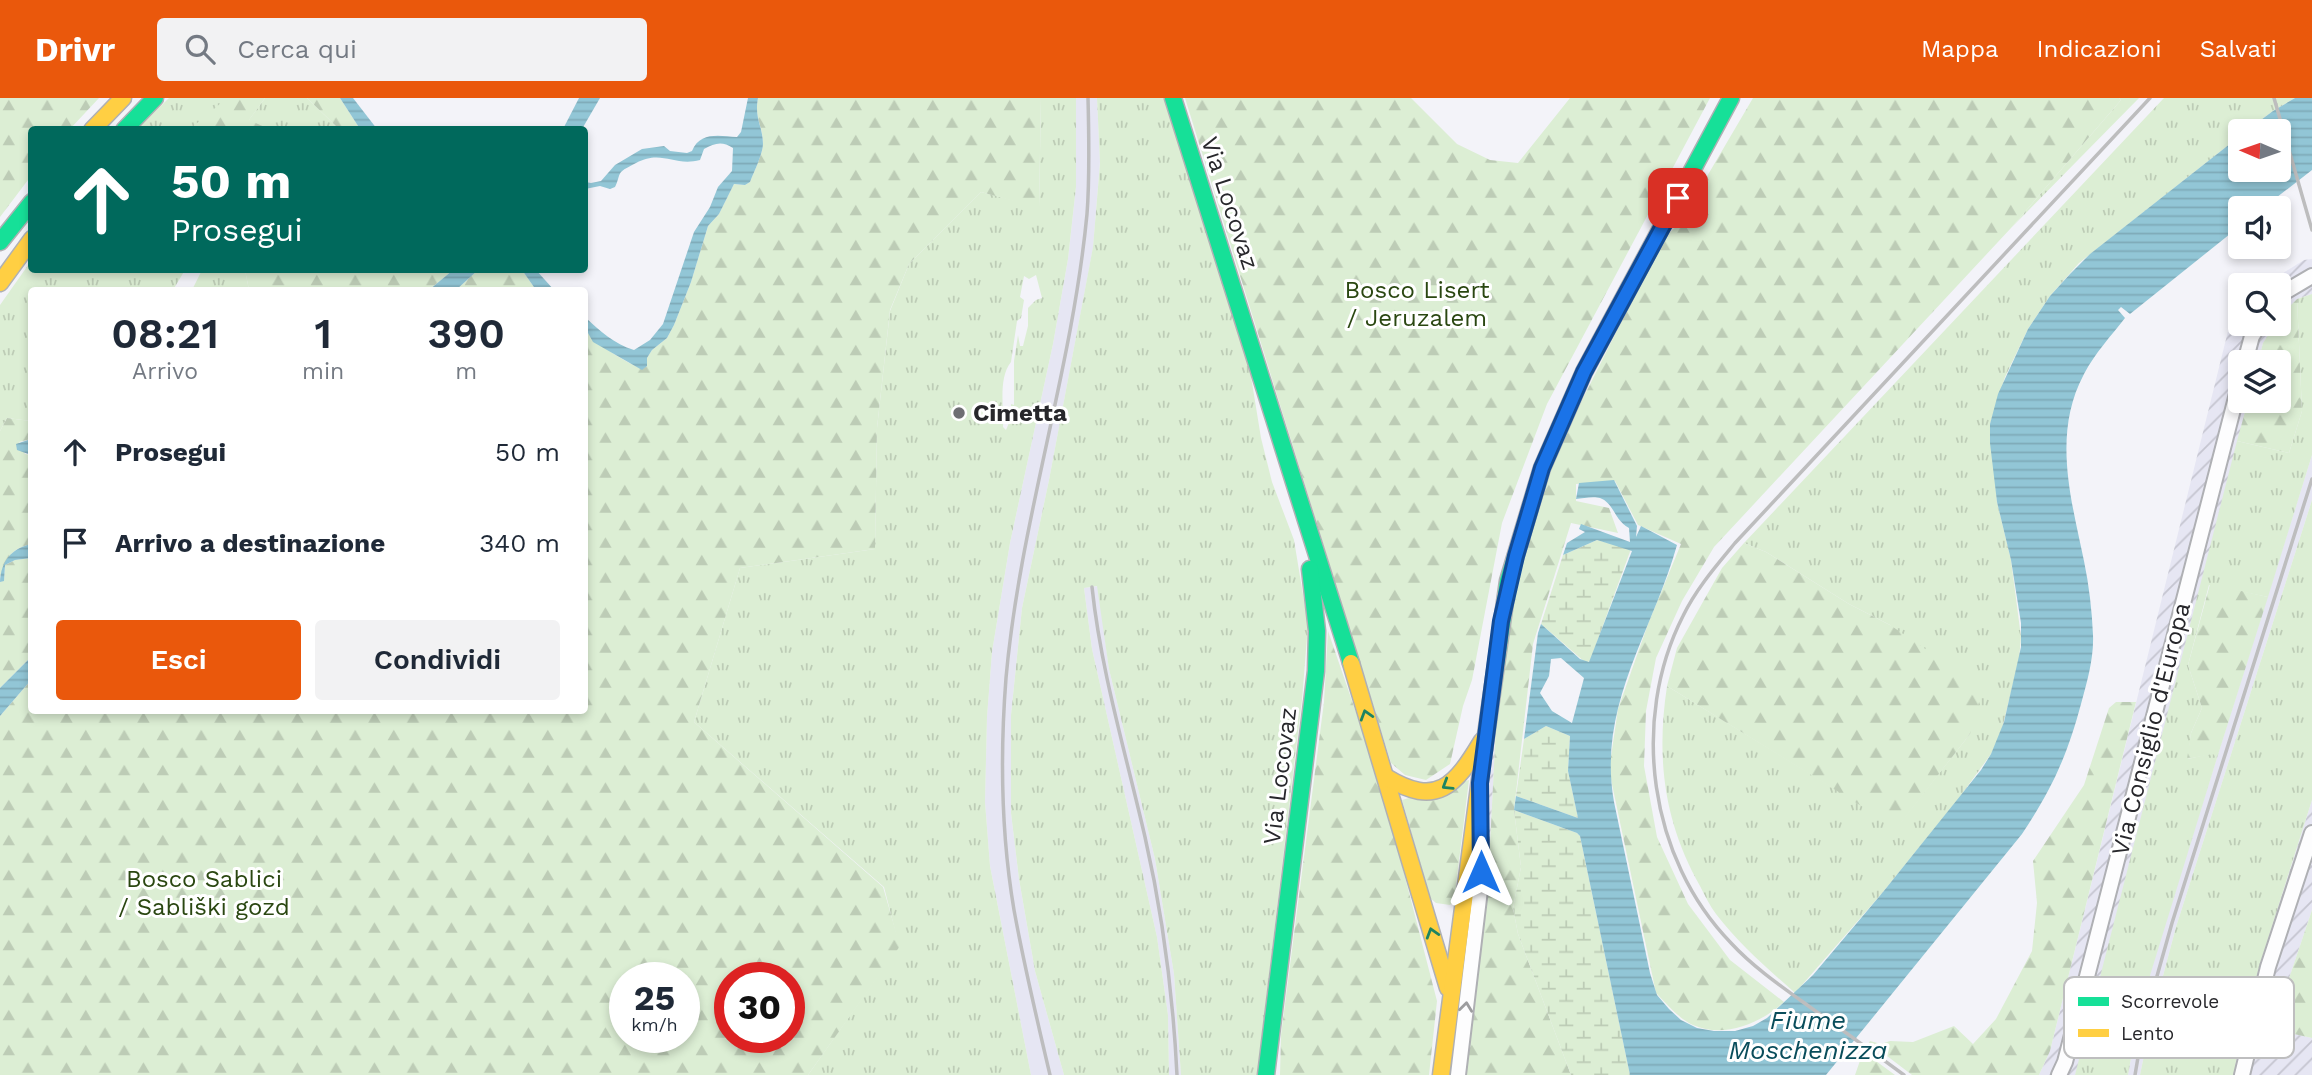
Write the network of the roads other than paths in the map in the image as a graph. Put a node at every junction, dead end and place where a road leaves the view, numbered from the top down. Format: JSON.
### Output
{"nodes":[{"id":1,"x":123,"y":98,"type":"edge"},
{"id":2,"x":155,"y":98,"type":"edge"},
{"id":3,"x":1173,"y":98,"type":"edge"},
{"id":4,"x":1731,"y":98,"type":"edge"},
{"id":5,"x":96,"y":126,"type":"edge"},
{"id":6,"x":128,"y":126,"type":"edge"},
{"id":7,"x":28,"y":207,"type":"edge"},
{"id":8,"x":0,"y":242,"type":"edge"},
{"id":9,"x":28,"y":244,"type":"edge"},
{"id":10,"x":2312,"y":276,"type":"edge"},
{"id":11,"x":0,"y":283,"type":"edge"},
{"id":12,"x":2291,"y":288,"type":"edge"},
{"id":13,"x":2232,"y":413,"type":"edge"},
{"id":14,"x":1293,"y":484,"type":"junction"},
{"id":15,"x":1487,"y":732,"type":"junction"},
{"id":16,"x":1386,"y":777,"type":"junction"},
{"id":17,"x":1480,"y":783,"type":"junction"},
{"id":18,"x":2312,"y":833,"type":"edge"},
{"id":19,"x":2087,"y":977,"type":"edge"},
{"id":20,"x":2266,"y":977,"type":"edge"},
{"id":21,"x":1451,"y":998,"type":"junction"},
{"id":22,"x":2066,"y":1058,"type":"edge"},
{"id":23,"x":1268,"y":1070,"type":"edge"},
{"id":24,"x":1441,"y":1075,"type":"edge"},
{"id":25,"x":1458,"y":1075,"type":"edge"},
{"id":26,"x":2059,"y":1075,"type":"edge"}],
"edges":[{"from":1,"to":5,"type":"main road"},
{"from":2,"to":6,"type":"main road"},
{"from":3,"to":14,"type":"main road","name":"Via Locovaz"},
{"from":4,"to":15,"type":"main road"},
{"from":7,"to":8,"type":"main road"},
{"from":9,"to":11,"type":"main road"},
{"from":10,"to":12,"type":"street"},
{"from":13,"to":19,"type":"street","name":"Via Consiglio d'Europa"},
{"from":16,"to":14,"type":"main road","name":"Via Locovaz","one_way":true},
{"from":14,"to":23,"type":"main road","name":"Via Locovaz"},
{"from":15,"to":16,"type":"main road","one_way":true},
{"from":15,"to":17,"type":"main road"},
{"from":21,"to":16,"type":"main road","name":"Via Locovaz","one_way":true},
{"from":17,"to":21,"type":"main road"},
{"from":25,"to":17,"type":"street","one_way":true},
{"from":18,"to":20,"type":"street"},
{"from":21,"to":24,"type":"main road"},
{"from":22,"to":26,"type":"street","name":"Via Consiglio d'Europa"}]}
